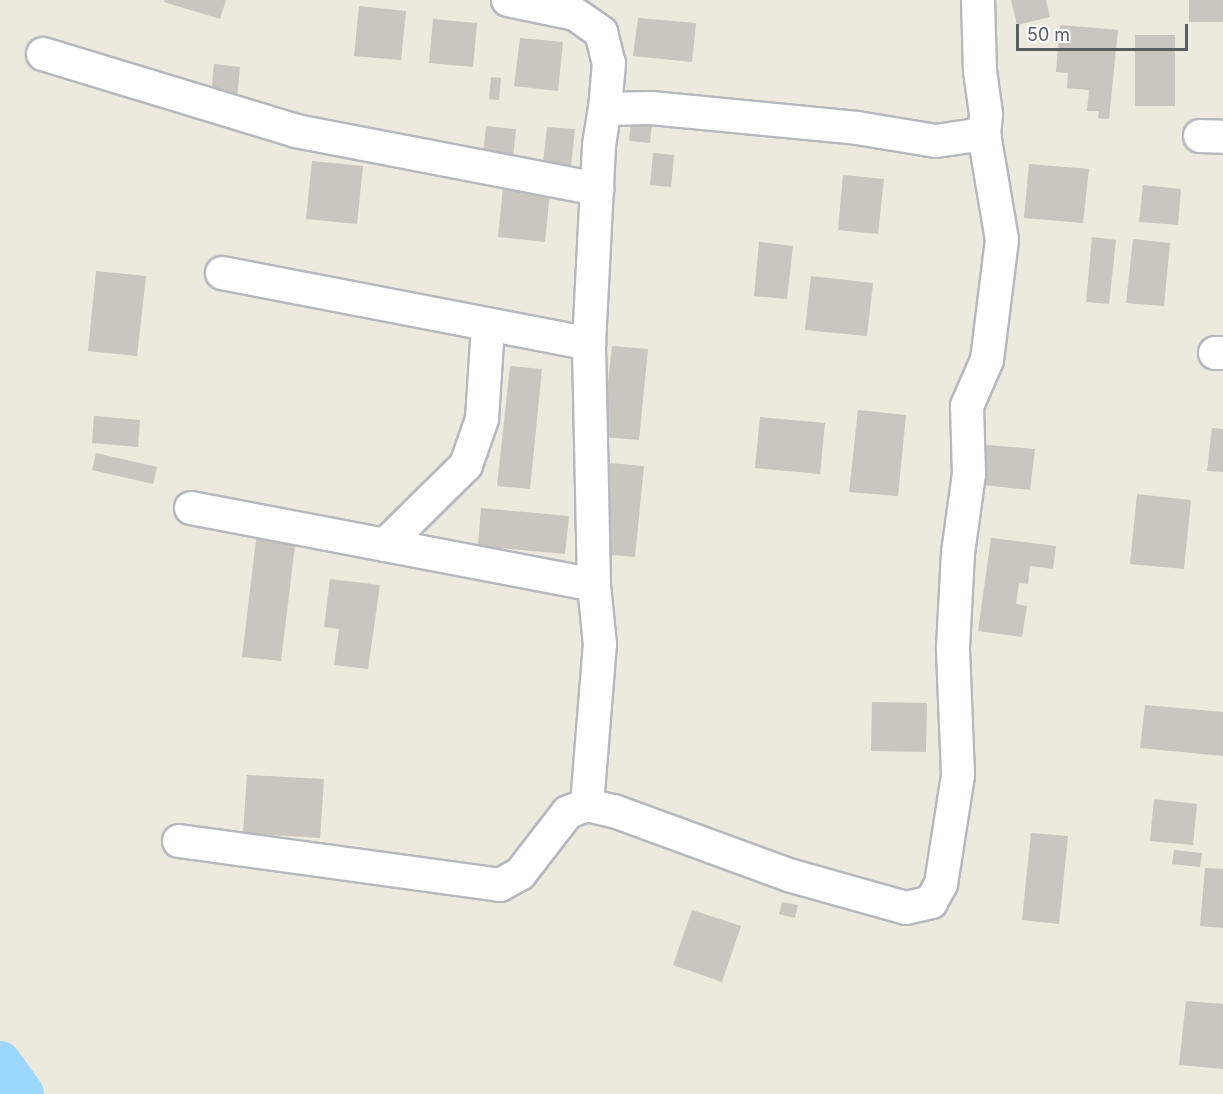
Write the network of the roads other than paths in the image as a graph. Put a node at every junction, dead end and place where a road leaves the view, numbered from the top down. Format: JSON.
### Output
{"nodes":[{"id":1,"x":508,"y":0,"type":"edge"},
{"id":2,"x":978,"y":0,"type":"edge"},
{"id":3,"x":43,"y":54,"type":"dead end"},
{"id":4,"x":605,"y":110,"type":"junction"},
{"id":5,"x":984,"y":134,"type":"junction"},
{"id":6,"x":597,"y":189,"type":"junction"},
{"id":7,"x":222,"y":273,"type":"dead end"},
{"id":8,"x":488,"y":325,"type":"junction"},
{"id":9,"x":589,"y":344,"type":"junction"},
{"id":10,"x":191,"y":508,"type":"dead end"},
{"id":11,"x":385,"y":545,"type":"junction"},
{"id":12,"x":594,"y":585,"type":"junction"},
{"id":13,"x":587,"y":806,"type":"junction"},
{"id":14,"x":179,"y":841,"type":"dead end"}],
"edges":[{"from":1,"to":4,"type":"street"},
{"from":2,"to":5,"type":"street"},
{"from":3,"to":6,"type":"street"},
{"from":4,"to":5,"type":"street"},
{"from":4,"to":6,"type":"street"},
{"from":5,"to":13,"type":"street"},
{"from":6,"to":9,"type":"street"},
{"from":7,"to":8,"type":"street"},
{"from":8,"to":9,"type":"street"},
{"from":8,"to":11,"type":"street"},
{"from":9,"to":12,"type":"street"},
{"from":10,"to":11,"type":"street"},
{"from":11,"to":12,"type":"street"},
{"from":12,"to":13,"type":"street"},
{"from":13,"to":14,"type":"street"}]}
